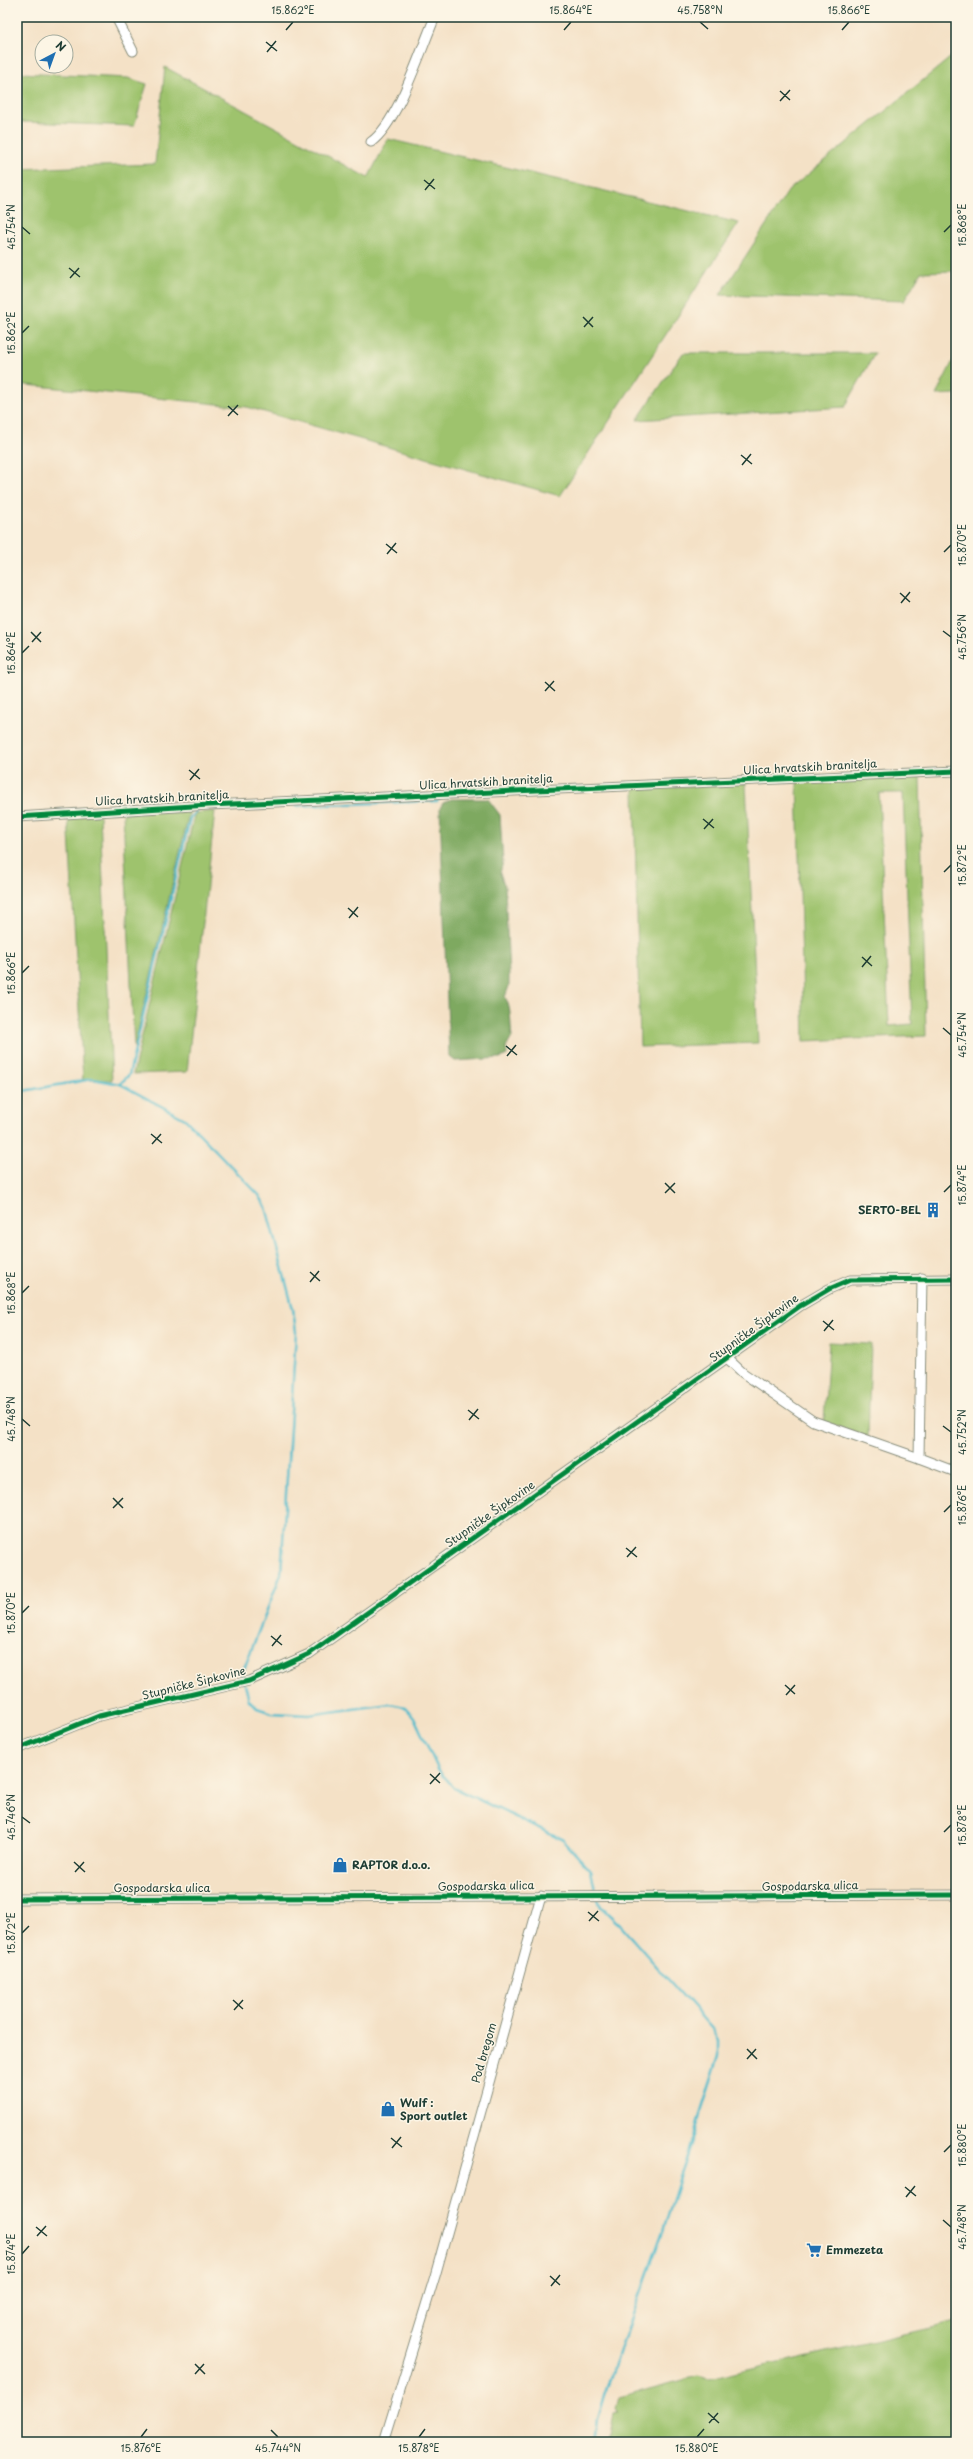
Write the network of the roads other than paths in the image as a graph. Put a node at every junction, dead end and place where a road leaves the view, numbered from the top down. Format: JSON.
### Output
{"nodes":[{"id":1,"x":116,"y":17,"type":"edge"},
{"id":2,"x":435,"y":17,"type":"edge"},
{"id":3,"x":133,"y":51,"type":"dead end"},
{"id":4,"x":371,"y":142,"type":"dead end"},
{"id":5,"x":956,"y":771,"type":"edge"},
{"id":6,"x":17,"y":817,"type":"edge"},
{"id":7,"x":922,"y":1278,"type":"junction"},
{"id":8,"x":956,"y":1279,"type":"edge"},
{"id":9,"x":728,"y":1359,"type":"junction"},
{"id":10,"x":919,"y":1458,"type":"junction"},
{"id":11,"x":956,"y":1472,"type":"edge"},
{"id":12,"x":17,"y":1749,"type":"edge"},
{"id":13,"x":956,"y":1894,"type":"edge"},
{"id":14,"x":541,"y":1896,"type":"junction"},
{"id":15,"x":17,"y":1899,"type":"edge"},
{"id":16,"x":384,"y":2442,"type":"edge"}],
"edges":[{"from":1,"to":3,"type":"street"},
{"from":2,"to":4,"type":"street"},
{"from":5,"to":6,"type":"street","name":"Ulica hrvatskih branitelja"},
{"from":7,"to":8,"type":"street","name":"Stupničke Šipkovine"},
{"from":7,"to":9,"type":"street","name":"Stupničke Šipkovine"},
{"from":7,"to":10,"type":"street"},
{"from":9,"to":10,"type":"street","name":"Stupničke Šipkovine"},
{"from":9,"to":12,"type":"street","name":"Stupničke Šipkovine"},
{"from":10,"to":11,"type":"street","name":"Stupničke Šipkovine"},
{"from":13,"to":14,"type":"street","name":"Gospodarska ulica"},
{"from":14,"to":15,"type":"street","name":"Gospodarska ulica"},
{"from":14,"to":16,"type":"street","name":"Pod bregom"}]}
